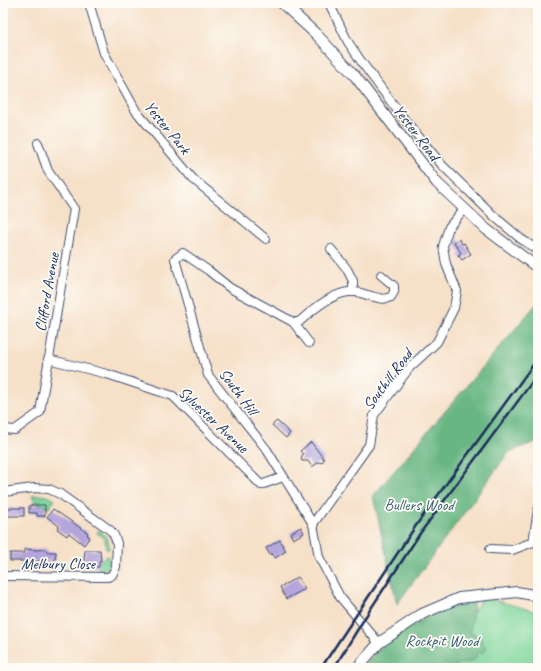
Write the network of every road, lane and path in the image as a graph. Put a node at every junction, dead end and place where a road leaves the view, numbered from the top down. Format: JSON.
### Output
{"nodes":[{"id":1,"x":89,"y":3,"type":"edge"},
{"id":2,"x":282,"y":3,"type":"edge"},
{"id":3,"x":329,"y":3,"type":"edge"},
{"id":4,"x":38,"y":143,"type":"dead end"},
{"id":5,"x":464,"y":209,"type":"junction"},
{"id":6,"x":266,"y":239,"type":"dead end"},
{"id":7,"x":331,"y":249,"type":"dead end"},
{"id":8,"x":538,"y":250,"type":"edge"},
{"id":9,"x":538,"y":268,"type":"edge"},
{"id":10,"x":381,"y":275,"type":"dead end"},
{"id":11,"x":353,"y":292,"type":"junction"},
{"id":12,"x":293,"y":322,"type":"junction"},
{"id":13,"x":309,"y":343,"type":"dead end"},
{"id":14,"x":48,"y":360,"type":"junction"},
{"id":15,"x":3,"y":429,"type":"edge"},
{"id":16,"x":283,"y":477,"type":"junction"},
{"id":17,"x":3,"y":492,"type":"edge"},
{"id":18,"x":538,"y":510,"type":"edge"},
{"id":19,"x":313,"y":524,"type":"junction"},
{"id":20,"x":490,"y":549,"type":"dead end"},
{"id":21,"x":3,"y":576,"type":"edge"},
{"id":22,"x":538,"y":596,"type":"edge"},
{"id":23,"x":379,"y":643,"type":"junction"},
{"id":24,"x":357,"y":668,"type":"edge"}],
"edges":[{"from":1,"to":6,"type":"street","name":"Yester Park"},
{"from":2,"to":5,"type":"street","name":"Yester Road"},
{"from":3,"to":8,"type":"street"},
{"from":4,"to":14,"type":"street","name":"Clifford Avenue"},
{"from":5,"to":9,"type":"street","name":"Yester Road"},
{"from":5,"to":19,"type":"street","name":"Southill Road"},
{"from":7,"to":11,"type":"street"},
{"from":10,"to":11,"type":"street"},
{"from":11,"to":12,"type":"street"},
{"from":12,"to":13,"type":"street"},
{"from":12,"to":16,"type":"street","name":"South Hill"},
{"from":14,"to":15,"type":"street","name":"Clifford Avenue"},
{"from":14,"to":16,"type":"street","name":"Sylvester Avenue"},
{"from":16,"to":19,"type":"street","name":"South Hill"},
{"from":17,"to":21,"type":"street","name":"Melbury Close"},
{"from":18,"to":20,"type":"street"},
{"from":19,"to":23,"type":"street"},
{"from":22,"to":23,"type":"street"},
{"from":23,"to":24,"type":"street"}]}
